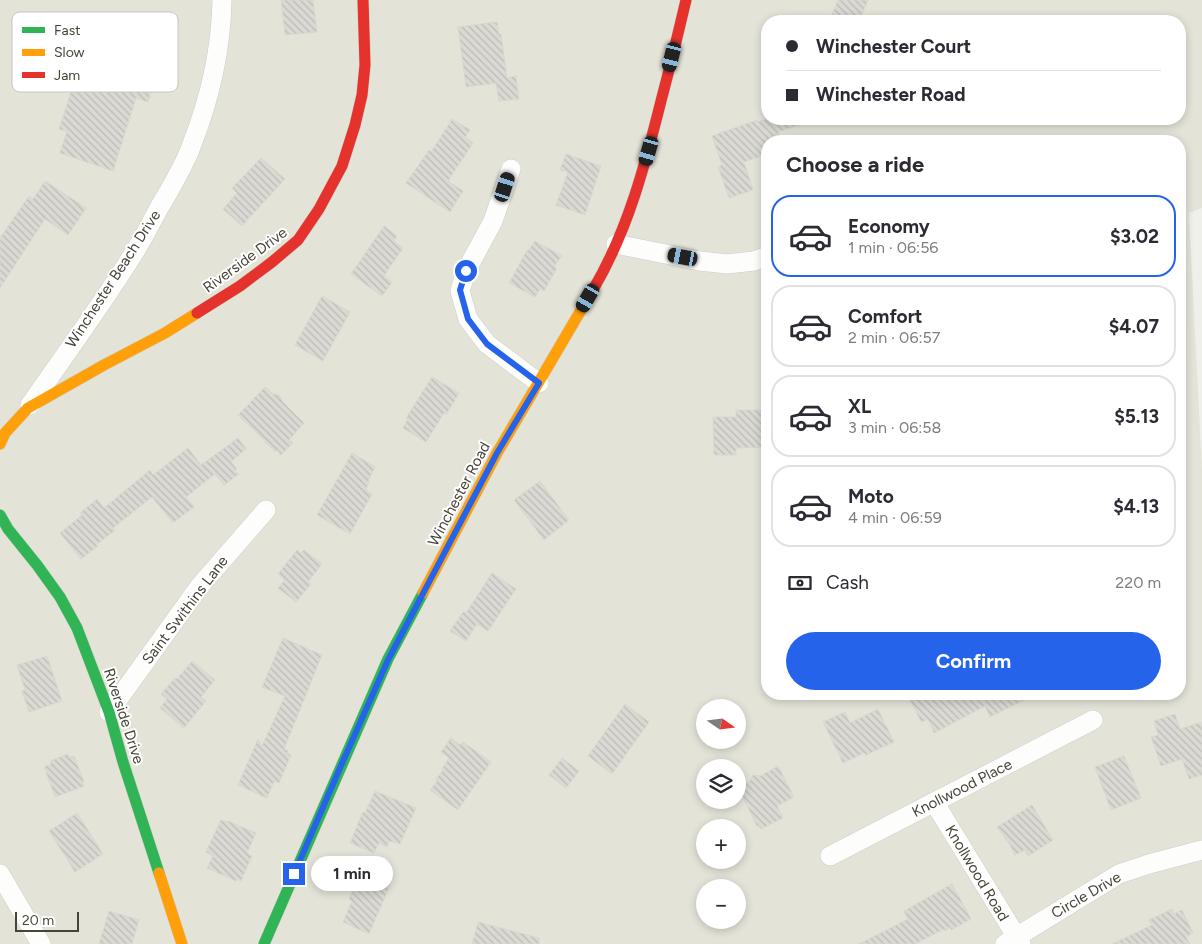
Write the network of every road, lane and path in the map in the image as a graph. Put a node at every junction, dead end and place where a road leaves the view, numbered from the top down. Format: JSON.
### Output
{"nodes":[{"id":1,"x":222,"y":0,"type":"edge"},
{"id":2,"x":363,"y":0,"type":"edge"},
{"id":3,"x":686,"y":0,"type":"edge"},
{"id":4,"x":511,"y":170,"type":"dead end"},
{"id":5,"x":616,"y":244,"type":"junction"},
{"id":6,"x":761,"y":258,"type":"edge"},
{"id":7,"x":539,"y":383,"type":"junction"},
{"id":8,"x":28,"y":408,"type":"junction"},
{"id":9,"x":0,"y":444,"type":"edge"},
{"id":10,"x":266,"y":510,"type":"dead end"},
{"id":11,"x":0,"y":515,"type":"edge"},
{"id":12,"x":109,"y":712,"type":"junction"},
{"id":13,"x":1093,"y":720,"type":"dead end"},
{"id":14,"x":934,"y":802,"type":"junction"},
{"id":15,"x":1202,"y":850,"type":"edge"},
{"id":16,"x":830,"y":856,"type":"dead end"},
{"id":17,"x":0,"y":874,"type":"edge"},
{"id":18,"x":1014,"y":942,"type":"edge"},
{"id":19,"x":41,"y":944,"type":"edge"},
{"id":20,"x":182,"y":944,"type":"edge"},
{"id":21,"x":264,"y":944,"type":"edge"}],
"edges":[{"from":1,"to":8,"type":"street","name":"Winchester Beach Drive"},
{"from":2,"to":8,"type":"street","name":"Riverside Drive"},
{"from":3,"to":5,"type":"street","name":"Winchester Road"},
{"from":4,"to":7,"type":"street"},
{"from":5,"to":6,"type":"street"},
{"from":5,"to":7,"type":"street","name":"Winchester Road"},
{"from":7,"to":21,"type":"street","name":"Winchester Road"},
{"from":8,"to":9,"type":"street","name":"Riverside Drive"},
{"from":10,"to":12,"type":"street","name":"Saint Swithins Lane"},
{"from":11,"to":12,"type":"street","name":"Riverside Drive"},
{"from":12,"to":20,"type":"street","name":"Riverside Drive"},
{"from":13,"to":14,"type":"street","name":"Knollwood Place"},
{"from":14,"to":16,"type":"street","name":"Knollwood Place"},
{"from":14,"to":18,"type":"street","name":"Knollwood Road"},
{"from":15,"to":18,"type":"street","name":"Circle Drive"},
{"from":17,"to":19,"type":"street"}]}
